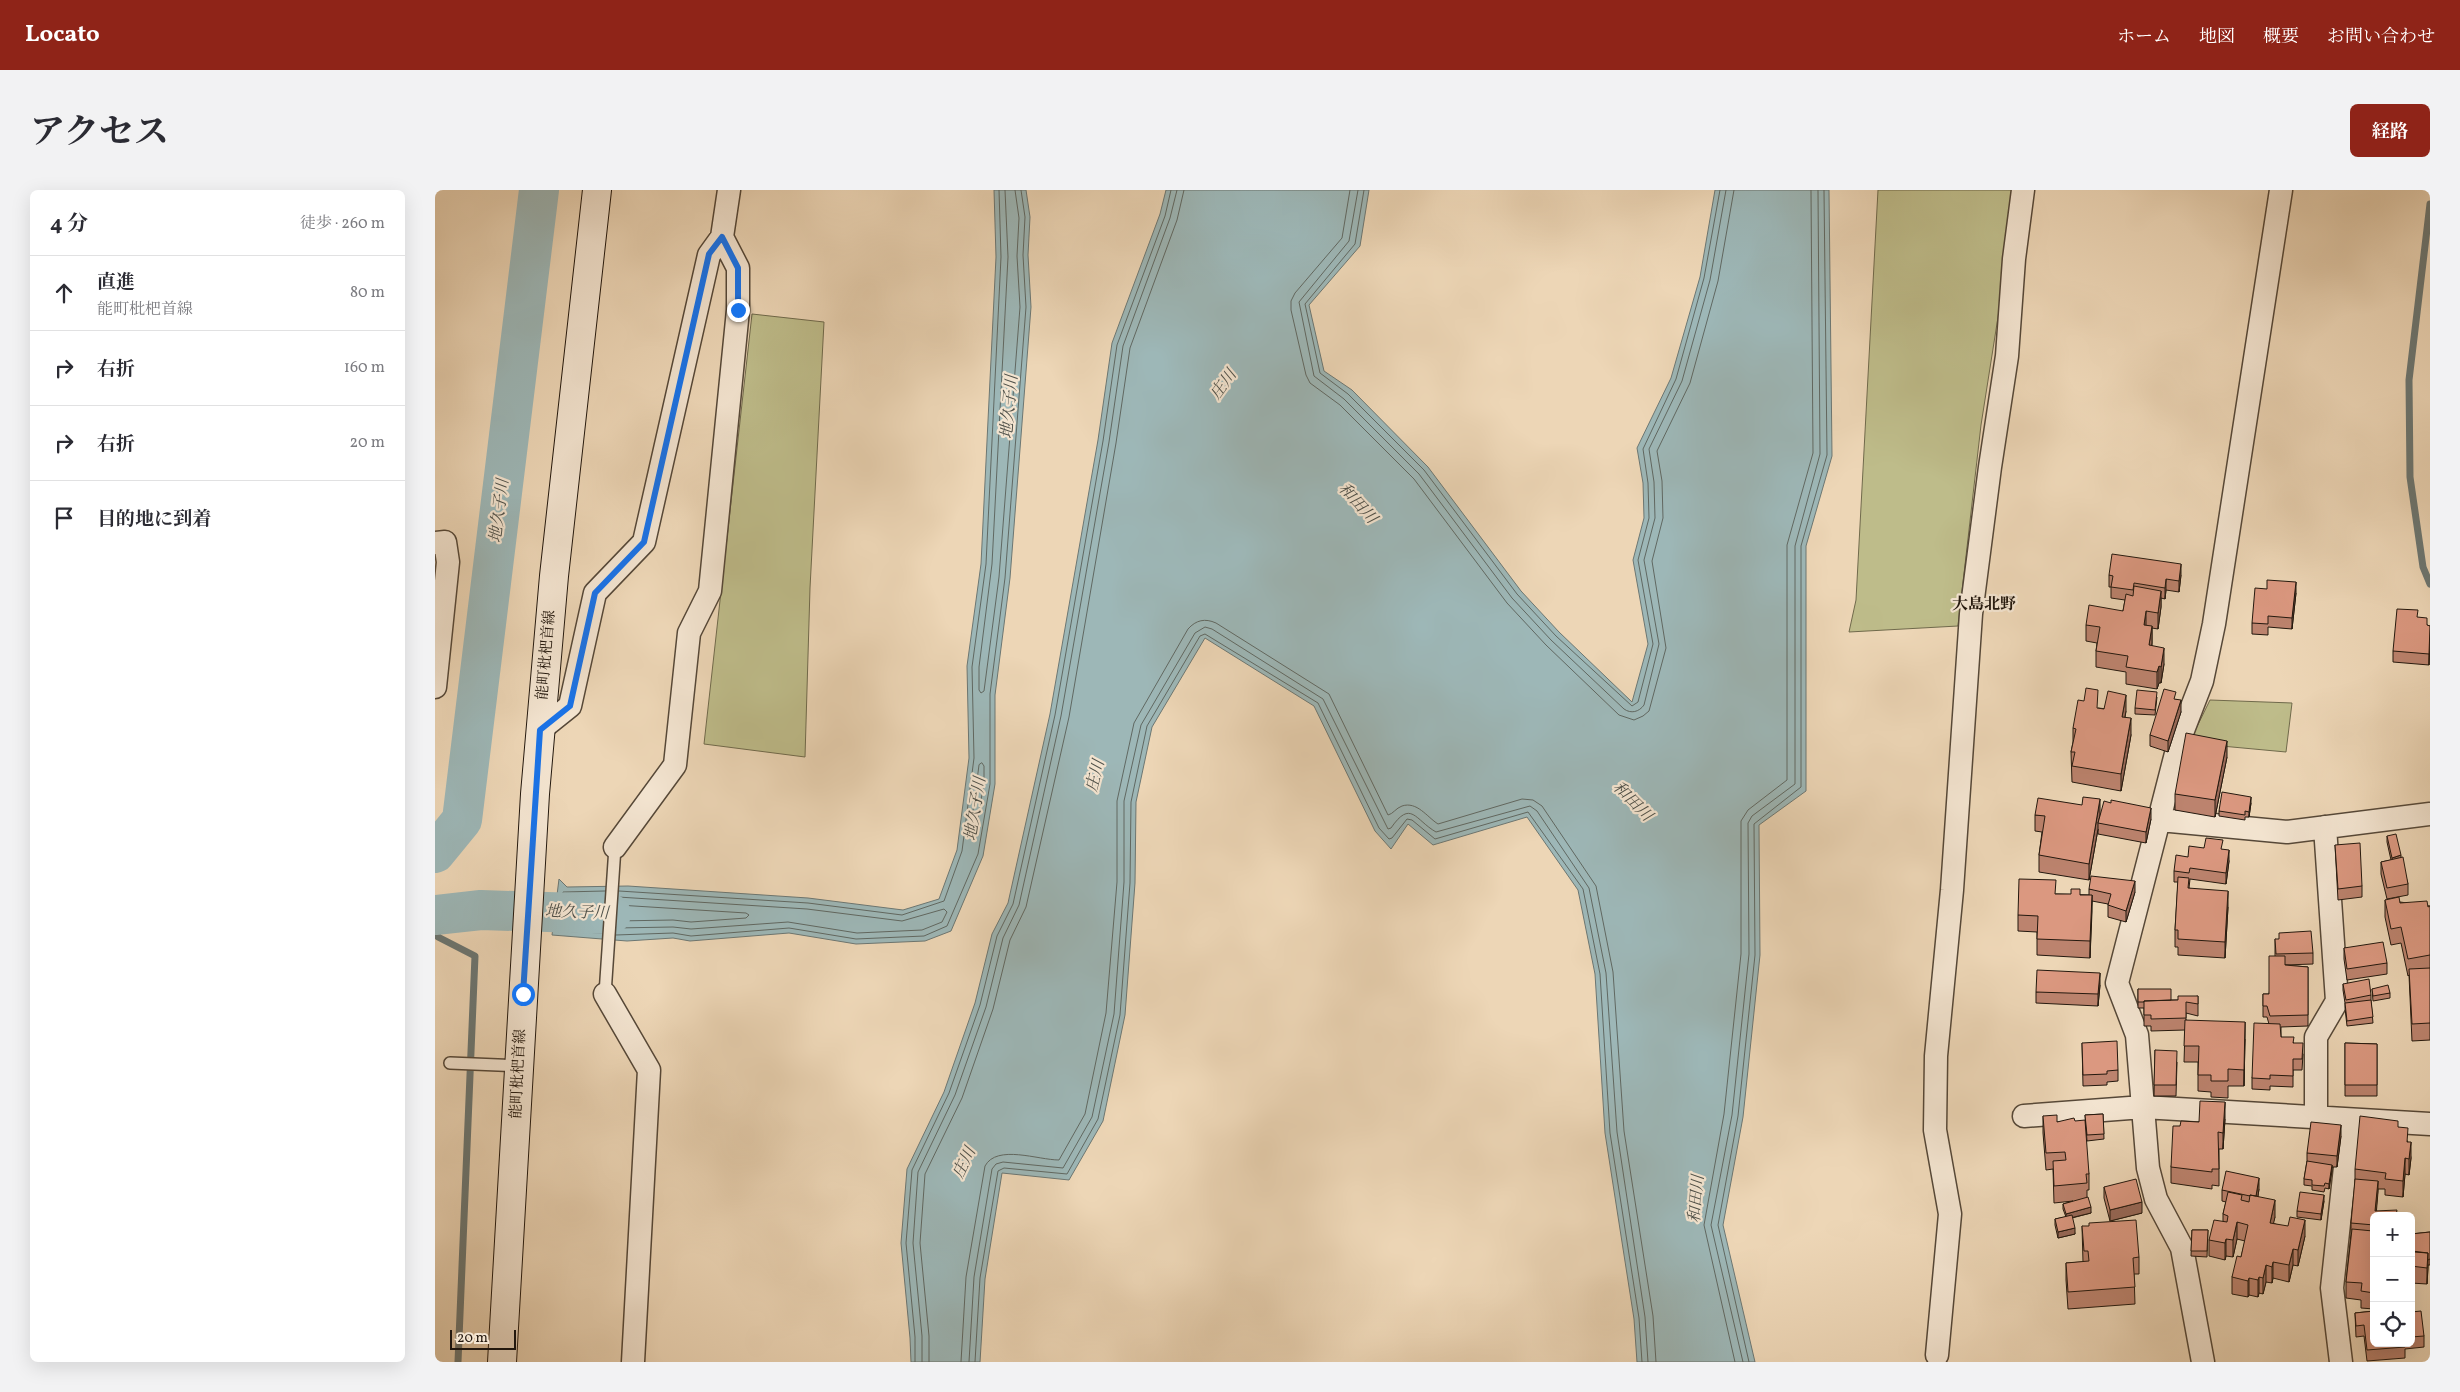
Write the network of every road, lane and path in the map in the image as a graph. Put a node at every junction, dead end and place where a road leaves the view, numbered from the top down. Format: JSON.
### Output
{"nodes":[{"id":1,"x":597,"y":190,"type":"edge"},
{"id":2,"x":729,"y":190,"type":"edge"},
{"id":3,"x":2023,"y":190,"type":"edge"},
{"id":4,"x":2281,"y":190,"type":"edge"},
{"id":5,"x":722,"y":237,"type":"junction"},
{"id":6,"x":435,"y":543,"type":"edge"},
{"id":7,"x":435,"y":676,"type":"edge"},
{"id":8,"x":540,"y":730,"type":"junction"},
{"id":9,"x":2430,"y":814,"type":"edge"},
{"id":10,"x":2160,"y":820,"type":"junction"},
{"id":11,"x":2325,"y":827,"type":"junction"},
{"id":12,"x":615,"y":847,"type":"joint"},
{"id":13,"x":605,"y":994,"type":"joint"},
{"id":14,"x":450,"y":1063,"type":"dead end"},
{"id":15,"x":509,"y":1066,"type":"junction"},
{"id":16,"x":2143,"y":1107,"type":"junction"},
{"id":17,"x":2024,"y":1116,"type":"dead end"},
{"id":18,"x":2316,"y":1119,"type":"junction"},
{"id":19,"x":2350,"y":1121,"type":"junction"},
{"id":20,"x":2430,"y":1124,"type":"edge"},
{"id":21,"x":1937,"y":1354,"type":"dead end"},
{"id":22,"x":502,"y":1362,"type":"edge"},
{"id":23,"x":633,"y":1362,"type":"edge"},
{"id":24,"x":2203,"y":1362,"type":"edge"},
{"id":25,"x":2341,"y":1362,"type":"edge"}],
"edges":[{"from":1,"to":8,"type":"main road","name":"能町枇杷首線"},
{"from":2,"to":5,"type":"street"},
{"from":3,"to":21,"type":"street"},
{"from":4,"to":10,"type":"street"},
{"from":5,"to":8,"type":"street"},
{"from":5,"to":12,"type":"street"},
{"from":6,"to":7,"type":"street"},
{"from":8,"to":15,"type":"main road","name":"能町枇杷首線"},
{"from":9,"to":11,"type":"street"},
{"from":10,"to":11,"type":"street"},
{"from":10,"to":16,"type":"street"},
{"from":11,"to":18,"type":"street"},
{"from":12,"to":13,"type":"lane"},
{"from":13,"to":23,"type":"street"},
{"from":14,"to":15,"type":"lane"},
{"from":15,"to":22,"type":"main road","name":"能町枇杷首線"},
{"from":16,"to":17,"type":"street"},
{"from":16,"to":18,"type":"street"},
{"from":16,"to":24,"type":"street"},
{"from":18,"to":19,"type":"street"},
{"from":19,"to":20,"type":"street"},
{"from":19,"to":25,"type":"street"}]}
